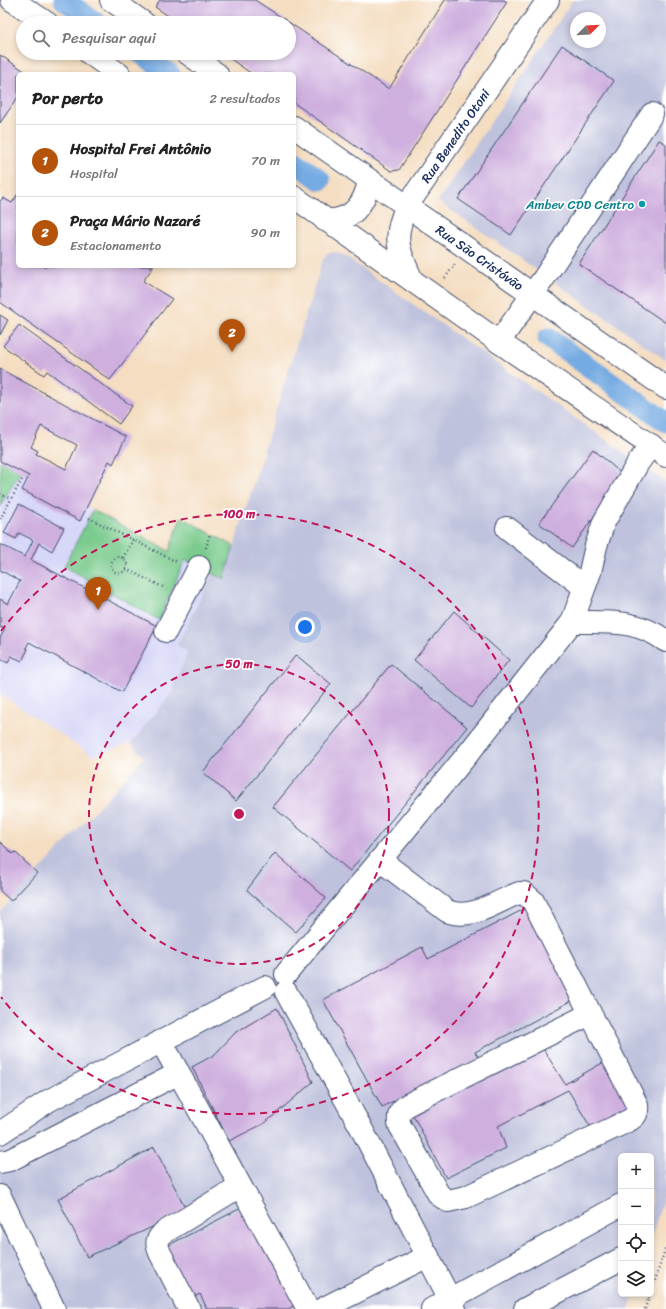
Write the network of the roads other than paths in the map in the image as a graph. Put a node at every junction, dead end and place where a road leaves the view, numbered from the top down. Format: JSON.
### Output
{"nodes":[{"id":1,"x":12,"y":0,"type":"edge"},
{"id":2,"x":111,"y":0,"type":"edge"},
{"id":3,"x":548,"y":0,"type":"edge"},
{"id":4,"x":36,"y":16,"type":"edge"},
{"id":5,"x":134,"y":16,"type":"edge"},
{"id":6,"x":99,"y":60,"type":"edge"},
{"id":7,"x":197,"y":60,"type":"edge"},
{"id":8,"x":116,"y":72,"type":"edge"},
{"id":9,"x":215,"y":72,"type":"edge"},
{"id":10,"x":652,"y":114,"type":"dead end"},
{"id":11,"x":296,"y":129,"type":"edge"},
{"id":12,"x":368,"y":180,"type":"junction"},
{"id":13,"x":296,"y":198,"type":"edge"},
{"id":14,"x":407,"y":206,"type":"junction"},
{"id":15,"x":325,"y":220,"type":"junction"},
{"id":16,"x":412,"y":281,"type":"junction"},
{"id":17,"x":532,"y":293,"type":"junction"},
{"id":18,"x":499,"y":342,"type":"junction"},
{"id":19,"x":666,"y":388,"type":"edge"},
{"id":20,"x":658,"y":450,"type":"edge"},
{"id":21,"x":507,"y":528,"type":"dead end"},
{"id":22,"x":199,"y":567,"type":"dead end"},
{"id":23,"x":584,"y":587,"type":"junction"},
{"id":24,"x":572,"y":622,"type":"junction"},
{"id":25,"x":166,"y":631,"type":"dead end"},
{"id":26,"x":666,"y":641,"type":"edge"},
{"id":27,"x":380,"y":860,"type":"junction"},
{"id":28,"x":286,"y":983,"type":"junction"},
{"id":29,"x":590,"y":1014,"type":"junction"},
{"id":30,"x":161,"y":1041,"type":"junction"},
{"id":31,"x":179,"y":1073,"type":"junction"},
{"id":32,"x":3,"y":1135,"type":"edge"},
{"id":33,"x":0,"y":1162,"type":"edge"},
{"id":34,"x":240,"y":1186,"type":"junction"},
{"id":35,"x":0,"y":1196,"type":"edge"},
{"id":36,"x":618,"y":1207,"type":"edge"},
{"id":37,"x":428,"y":1256,"type":"junction"},
{"id":38,"x":618,"y":1261,"type":"edge"},
{"id":39,"x":446,"y":1306,"type":"edge"},
{"id":40,"x":54,"y":1309,"type":"edge"},
{"id":41,"x":189,"y":1309,"type":"edge"},
{"id":42,"x":308,"y":1309,"type":"edge"},
{"id":43,"x":322,"y":1309,"type":"edge"},
{"id":44,"x":525,"y":1309,"type":"edge"}],
"edges":[{"from":1,"to":4,"type":"street"},
{"from":2,"to":5,"type":"street"},
{"from":3,"to":14,"type":"street","name":"Rua Benedito Otoni"},
{"from":6,"to":8,"type":"street"},
{"from":7,"to":9,"type":"street"},
{"from":10,"to":17,"type":"street"},
{"from":11,"to":12,"type":"street","name":"Rua São Cristóvão"},
{"from":12,"to":14,"type":"street","name":"Rua São Cristóvão"},
{"from":12,"to":15,"type":"street"},
{"from":13,"to":15,"type":"street"},
{"from":14,"to":16,"type":"street","name":"Rua Benedito Otoni"},
{"from":14,"to":17,"type":"street","name":"Rua São Cristóvão"},
{"from":15,"to":16,"type":"street"},
{"from":16,"to":18,"type":"street"},
{"from":17,"to":18,"type":"street"},
{"from":17,"to":19,"type":"street","name":"Rua São Cristóvão"},
{"from":18,"to":20,"type":"street"},
{"from":20,"to":23,"type":"street"},
{"from":21,"to":23,"type":"street"},
{"from":22,"to":25,"type":"street"},
{"from":23,"to":24,"type":"street"},
{"from":24,"to":26,"type":"street"},
{"from":24,"to":27,"type":"street"},
{"from":27,"to":28,"type":"street"},
{"from":27,"to":29,"type":"street"},
{"from":28,"to":30,"type":"street"},
{"from":28,"to":37,"type":"street"},
{"from":29,"to":29,"type":"street"},
{"from":30,"to":31,"type":"street"},
{"from":30,"to":32,"type":"street"},
{"from":31,"to":33,"type":"street"},
{"from":31,"to":34,"type":"street"},
{"from":34,"to":41,"type":"street"},
{"from":34,"to":42,"type":"street"},
{"from":35,"to":40,"type":"street"},
{"from":36,"to":39,"type":"street"},
{"from":37,"to":39,"type":"street"},
{"from":37,"to":43,"type":"street"},
{"from":38,"to":44,"type":"street"}]}
